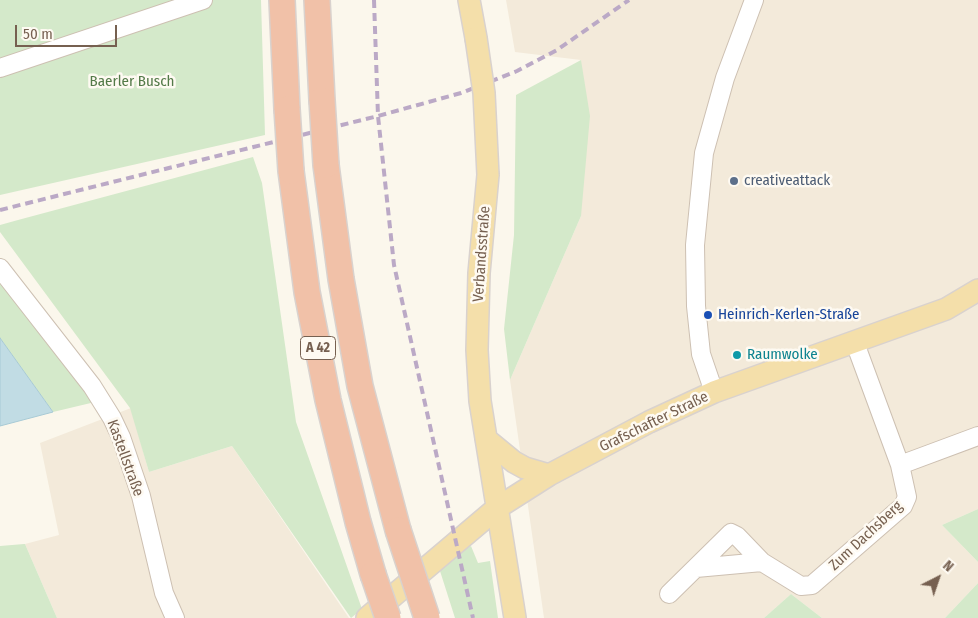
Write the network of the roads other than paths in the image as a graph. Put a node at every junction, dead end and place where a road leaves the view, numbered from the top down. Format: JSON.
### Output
{"nodes":[{"id":1,"x":203,"y":0,"type":"edge"},
{"id":2,"x":282,"y":0,"type":"edge"},
{"id":3,"x":317,"y":0,"type":"edge"},
{"id":4,"x":469,"y":0,"type":"edge"},
{"id":5,"x":754,"y":0,"type":"edge"},
{"id":6,"x":0,"y":68,"type":"edge"},
{"id":7,"x":0,"y":268,"type":"edge"},
{"id":8,"x":978,"y":290,"type":"edge"},
{"id":9,"x":855,"y":343,"type":"junction"},
{"id":10,"x":714,"y":392,"type":"junction"},
{"id":11,"x":978,"y":436,"type":"edge"},
{"id":12,"x":486,"y":439,"type":"junction"},
{"id":13,"x":900,"y":465,"type":"junction"},
{"id":14,"x":549,"y":475,"type":"junction"},
{"id":15,"x":496,"y":508,"type":"junction"},
{"id":16,"x":720,"y":543,"type":"junction"},
{"id":17,"x":762,"y":562,"type":"junction"},
{"id":18,"x":723,"y":565,"type":"junction"},
{"id":19,"x":696,"y":568,"type":"junction"},
{"id":20,"x":669,"y":594,"type":"dead end"},
{"id":21,"x":175,"y":618,"type":"edge"},
{"id":22,"x":366,"y":618,"type":"edge"},
{"id":23,"x":388,"y":618,"type":"edge"},
{"id":24,"x":427,"y":618,"type":"edge"},
{"id":25,"x":515,"y":618,"type":"edge"}],
"edges":[{"from":1,"to":6,"type":"street"},
{"from":2,"to":23,"type":"highway","number":"A 42","bridge":true},
{"from":3,"to":24,"type":"highway","number":"A 42","bridge":true},
{"from":4,"to":12,"type":"main road","name":"Verbandsstraße","bridge":true},
{"from":5,"to":10,"type":"street"},
{"from":7,"to":21,"type":"street","name":"Kastellstraße"},
{"from":8,"to":9,"type":"main road","name":"Grafschafter Straße"},
{"from":9,"to":10,"type":"main road","name":"Grafschafter Straße"},
{"from":9,"to":13,"type":"street","name":"Zum Dachsberg"},
{"from":10,"to":14,"type":"main road","name":"Grafschafter Straße"},
{"from":11,"to":13,"type":"street"},
{"from":12,"to":14,"type":"main road"},
{"from":12,"to":15,"type":"main road","name":"Verbandsstraße"},
{"from":13,"to":17,"type":"street","name":"Zum Dachsberg"},
{"from":14,"to":15,"type":"main road","name":"Grafschafter Straße"},
{"from":15,"to":22,"type":"main road","name":"Grafschafter Straße"},
{"from":15,"to":25,"type":"main road","name":"Verbandsstraße"},
{"from":16,"to":17,"type":"street","name":"Zum Dachsberg"},
{"from":16,"to":18,"type":"street"},
{"from":16,"to":19,"type":"street"},
{"from":17,"to":18,"type":"street"},
{"from":18,"to":19,"type":"street"},
{"from":19,"to":20,"type":"street"}]}
